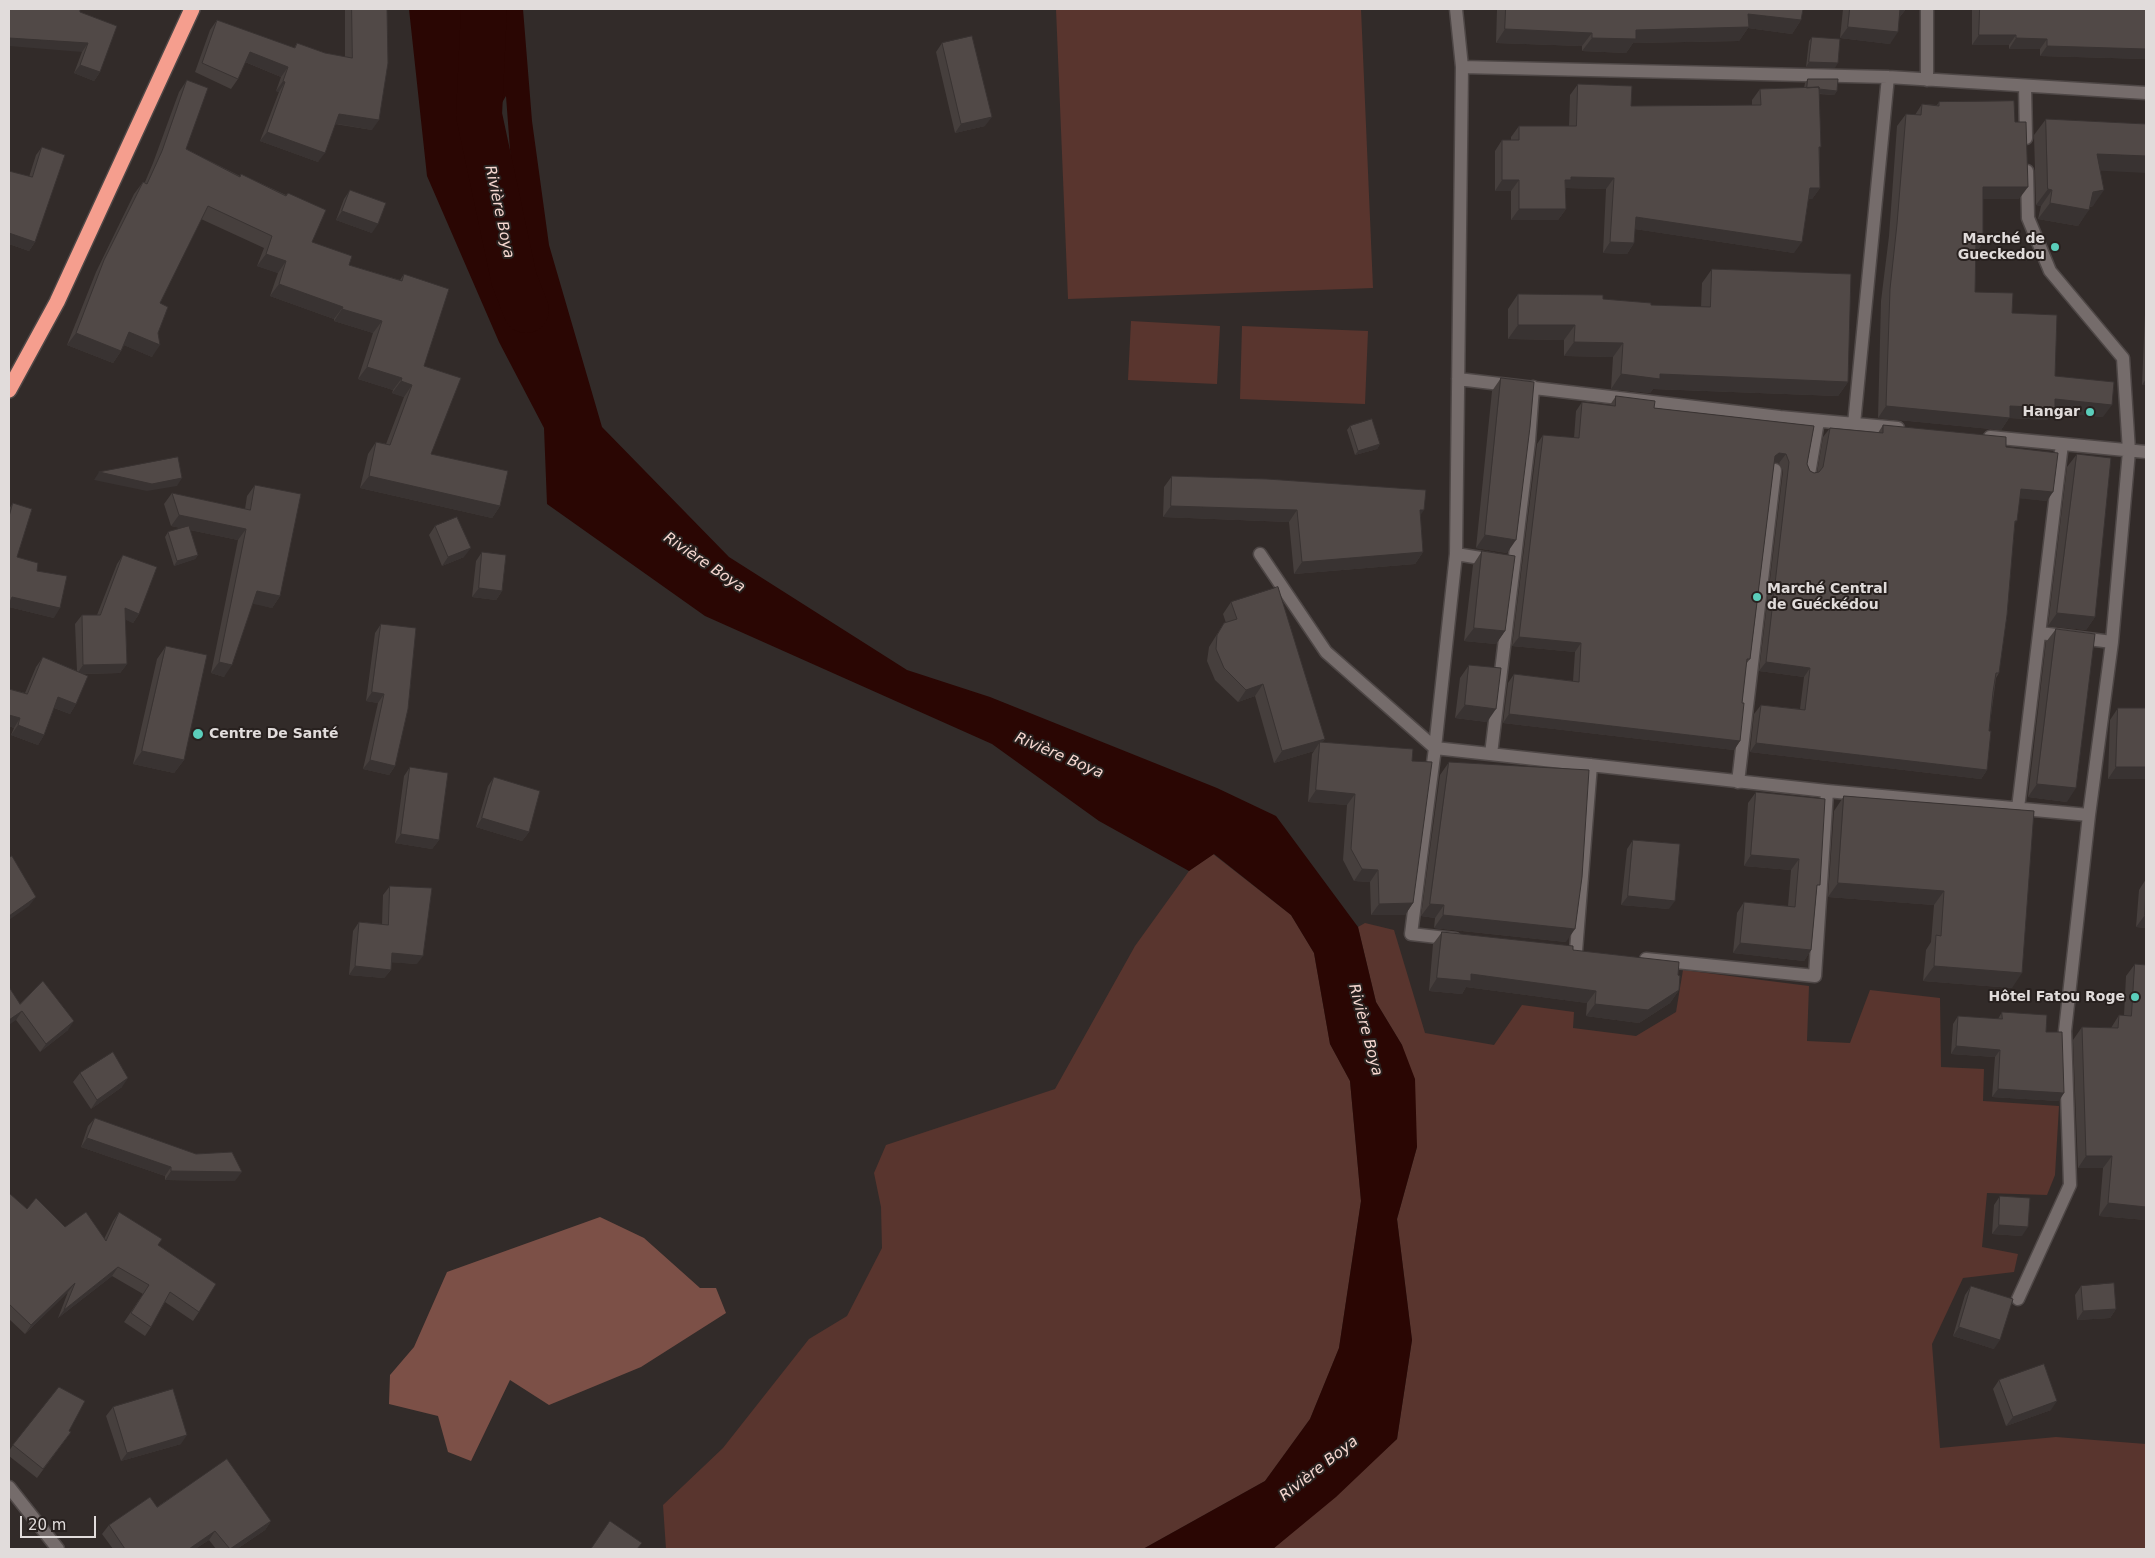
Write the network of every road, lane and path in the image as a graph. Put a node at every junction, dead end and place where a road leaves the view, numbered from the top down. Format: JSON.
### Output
{"nodes":[{"id":1,"x":192,"y":9,"type":"edge"},
{"id":2,"x":1456,"y":9,"type":"edge"},
{"id":3,"x":1927,"y":9,"type":"edge"},
{"id":4,"x":1462,"y":67,"type":"junction"},
{"id":5,"x":1888,"y":77,"type":"junction"},
{"id":6,"x":1927,"y":80,"type":"junction"},
{"id":7,"x":2025,"y":86,"type":"junction"},
{"id":8,"x":2146,"y":93,"type":"edge"},
{"id":9,"x":1458,"y":379,"type":"junction"},
{"id":10,"x":1533,"y":387,"type":"junction"},
{"id":11,"x":9,"y":390,"type":"edge"},
{"id":12,"x":1818,"y":420,"type":"junction"},
{"id":13,"x":1854,"y":424,"type":"junction"},
{"id":14,"x":1913,"y":430,"type":"edge"},
{"id":15,"x":1973,"y":436,"type":"edge"},
{"id":16,"x":2062,"y":444,"type":"junction"},
{"id":17,"x":2129,"y":451,"type":"junction"},
{"id":18,"x":2146,"y":452,"type":"edge"},
{"id":19,"x":1775,"y":470,"type":"edge"},
{"id":20,"x":1808,"y":474,"type":"edge"},
{"id":21,"x":1260,"y":554,"type":"dead end"},
{"id":22,"x":1456,"y":554,"type":"junction"},
{"id":23,"x":1514,"y":562,"type":"junction"},
{"id":24,"x":2040,"y":633,"type":"junction"},
{"id":25,"x":2112,"y":642,"type":"junction"},
{"id":26,"x":1435,"y":748,"type":"junction"},
{"id":27,"x":1491,"y":754,"type":"junction"},
{"id":28,"x":1591,"y":765,"type":"junction"},
{"id":29,"x":1738,"y":782,"type":"junction"},
{"id":30,"x":1827,"y":791,"type":"junction"},
{"id":31,"x":2018,"y":808,"type":"junction"},
{"id":32,"x":2089,"y":815,"type":"junction"},
{"id":33,"x":1471,"y":940,"type":"edge"},
{"id":34,"x":1576,"y":951,"type":"edge"},
{"id":35,"x":1633,"y":957,"type":"edge"},
{"id":36,"x":2018,"y":1299,"type":"dead end"},
{"id":37,"x":9,"y":1487,"type":"edge"},
{"id":38,"x":58,"y":1549,"type":"edge"}],
"edges":[{"from":1,"to":11,"type":"highway"},
{"from":2,"to":4,"type":"street"},
{"from":3,"to":6,"type":"street"},
{"from":4,"to":5,"type":"street"},
{"from":4,"to":9,"type":"street"},
{"from":5,"to":6,"type":"street"},
{"from":5,"to":13,"type":"street"},
{"from":6,"to":7,"type":"street"},
{"from":7,"to":8,"type":"street"},
{"from":7,"to":17,"type":"street"},
{"from":9,"to":10,"type":"street"},
{"from":9,"to":22,"type":"street"},
{"from":10,"to":12,"type":"street"},
{"from":10,"to":23,"type":"street"},
{"from":12,"to":13,"type":"street"},
{"from":12,"to":20,"type":"street"},
{"from":13,"to":14,"type":"street"},
{"from":15,"to":16,"type":"street"},
{"from":16,"to":17,"type":"street"},
{"from":16,"to":24,"type":"street"},
{"from":17,"to":18,"type":"street"},
{"from":17,"to":25,"type":"street"},
{"from":19,"to":29,"type":"street"},
{"from":21,"to":26,"type":"street"},
{"from":22,"to":23,"type":"street"},
{"from":22,"to":26,"type":"street"},
{"from":23,"to":27,"type":"street"},
{"from":24,"to":25,"type":"street"},
{"from":24,"to":31,"type":"street"},
{"from":25,"to":32,"type":"street"},
{"from":26,"to":27,"type":"street"},
{"from":26,"to":33,"type":"street"},
{"from":27,"to":28,"type":"street"},
{"from":28,"to":29,"type":"street"},
{"from":28,"to":34,"type":"street"},
{"from":29,"to":30,"type":"street"},
{"from":30,"to":31,"type":"street"},
{"from":30,"to":35,"type":"street"},
{"from":31,"to":32,"type":"street"},
{"from":32,"to":36,"type":"street"},
{"from":37,"to":38,"type":"street"}]}
